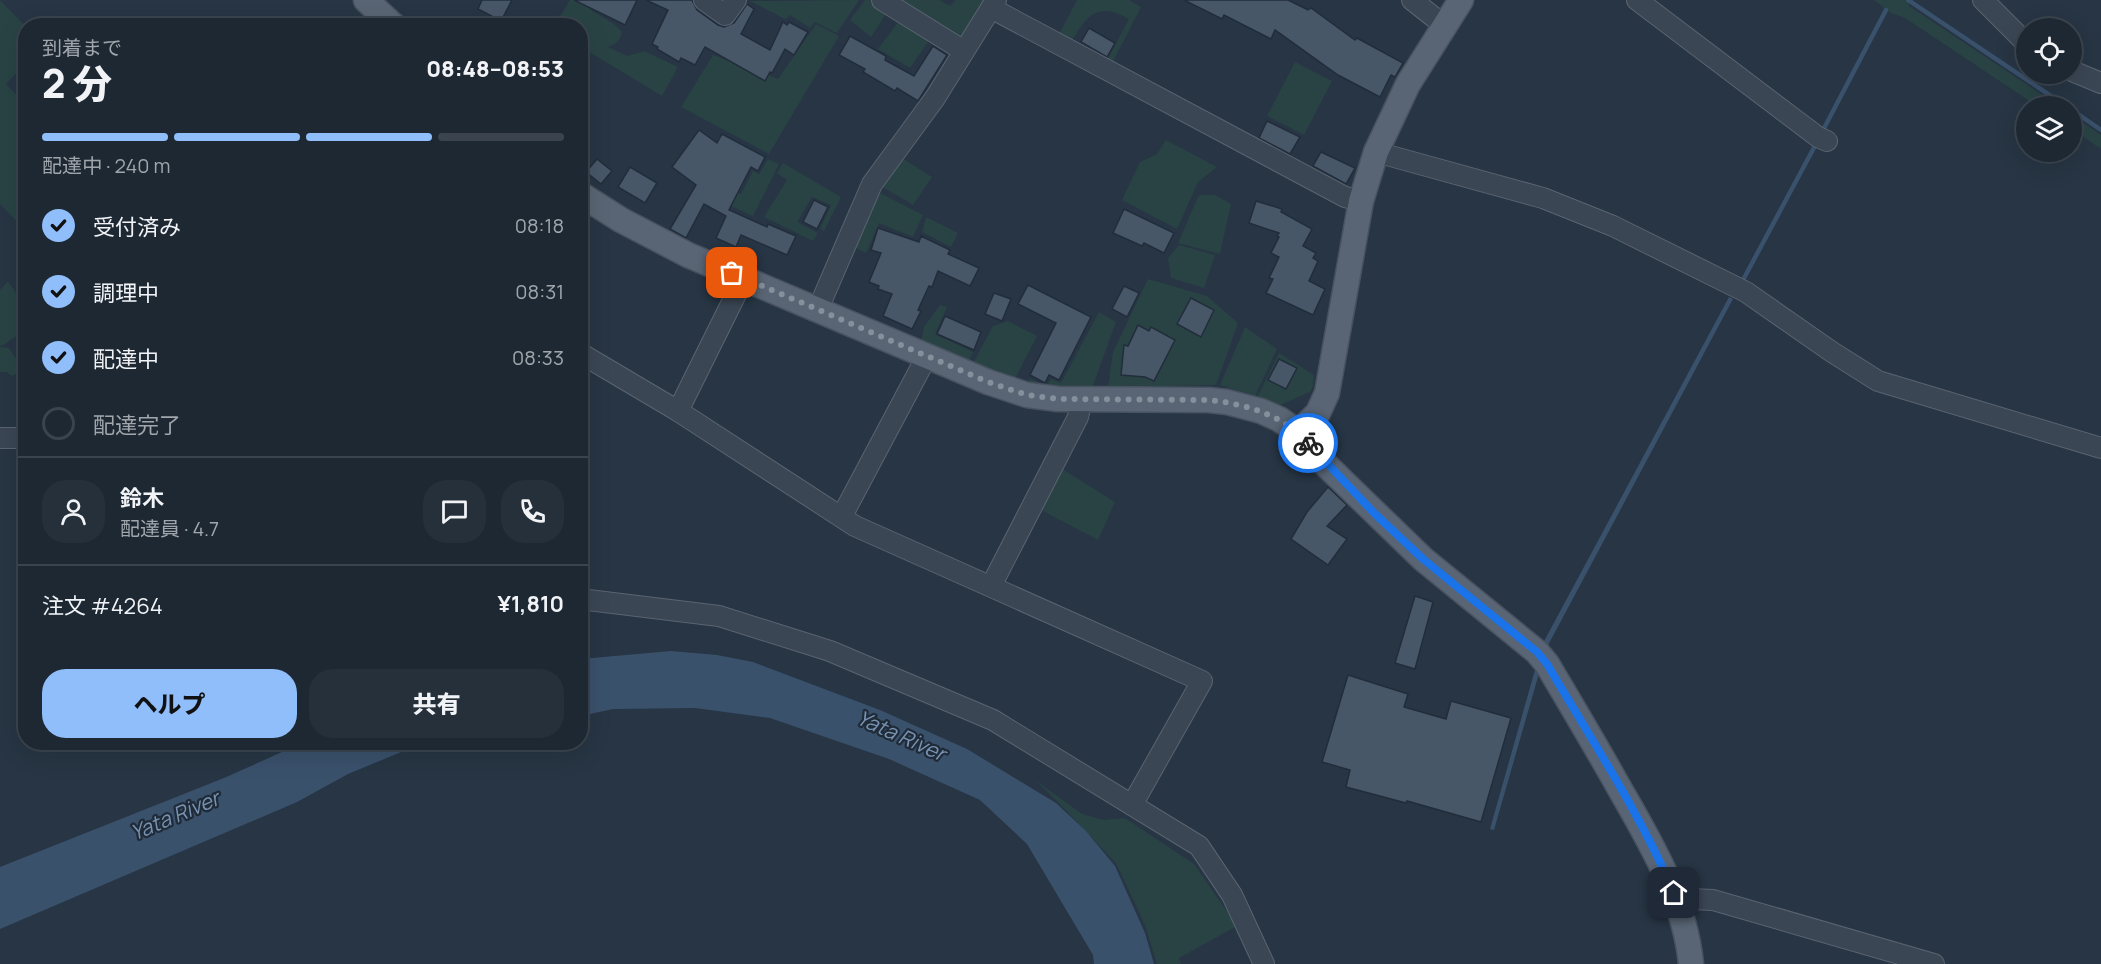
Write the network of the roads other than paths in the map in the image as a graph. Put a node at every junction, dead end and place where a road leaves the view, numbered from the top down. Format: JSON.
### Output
{"nodes":[{"id":1,"x":366,"y":0,"type":"edge"},
{"id":2,"x":704,"y":0,"type":"edge"},
{"id":3,"x":736,"y":0,"type":"edge"},
{"id":4,"x":882,"y":0,"type":"edge"},
{"id":5,"x":1412,"y":0,"type":"edge"},
{"id":6,"x":1461,"y":0,"type":"edge"},
{"id":7,"x":1637,"y":0,"type":"edge"},
{"id":8,"x":1983,"y":0,"type":"edge"},
{"id":9,"x":994,"y":4,"type":"edge"},
{"id":10,"x":385,"y":18,"type":"edge"},
{"id":11,"x":1445,"y":26,"type":"junction"},
{"id":12,"x":2016,"y":33,"type":"edge"},
{"id":13,"x":964,"y":51,"type":"junction"},
{"id":14,"x":2082,"y":75,"type":"edge"},
{"id":15,"x":2101,"y":83,"type":"edge"},
{"id":16,"x":1827,"y":141,"type":"dead end"},
{"id":17,"x":1376,"y":152,"type":"junction"},
{"id":18,"x":588,"y":199,"type":"edge"},
{"id":19,"x":1361,"y":201,"type":"junction"},
{"id":20,"x":744,"y":278,"type":"junction"},
{"id":21,"x":818,"y":309,"type":"junction"},
{"id":22,"x":927,"y":356,"type":"junction"},
{"id":23,"x":588,"y":357,"type":"edge"},
{"id":24,"x":1082,"y":400,"type":"junction"},
{"id":25,"x":678,"y":411,"type":"junction"},
{"id":26,"x":1298,"y":432,"type":"junction"},
{"id":27,"x":0,"y":438,"type":"edge"},
{"id":28,"x":18,"y":438,"type":"edge"},
{"id":29,"x":2101,"y":448,"type":"edge"},
{"id":30,"x":842,"y":516,"type":"junction"},
{"id":31,"x":991,"y":586,"type":"junction"},
{"id":32,"x":588,"y":600,"type":"edge"},
{"id":33,"x":1132,"y":805,"type":"junction"},
{"id":34,"x":1679,"y":905,"type":"junction"},
{"id":35,"x":1264,"y":964,"type":"edge"},
{"id":36,"x":1691,"y":964,"type":"edge"},
{"id":37,"x":1934,"y":964,"type":"edge"}],
"edges":[{"from":1,"to":10,"type":"main road"},
{"from":2,"to":3,"type":"street"},
{"from":4,"to":13,"type":"street"},
{"from":5,"to":11,"type":"street"},
{"from":6,"to":11,"type":"main road"},
{"from":7,"to":16,"type":"street"},
{"from":8,"to":12,"type":"street"},
{"from":9,"to":13,"type":"street"},
{"from":9,"to":19,"type":"street"},
{"from":11,"to":17,"type":"main road"},
{"from":13,"to":21,"type":"street"},
{"from":14,"to":15,"type":"street"},
{"from":17,"to":19,"type":"main road"},
{"from":17,"to":29,"type":"street"},
{"from":18,"to":20,"type":"main road"},
{"from":19,"to":26,"type":"main road"},
{"from":20,"to":21,"type":"main road"},
{"from":20,"to":25,"type":"street"},
{"from":21,"to":22,"type":"main road"},
{"from":22,"to":24,"type":"main road"},
{"from":22,"to":30,"type":"street"},
{"from":23,"to":25,"type":"street"},
{"from":24,"to":26,"type":"main road"},
{"from":24,"to":31,"type":"street"},
{"from":25,"to":30,"type":"street"},
{"from":26,"to":34,"type":"main road"},
{"from":27,"to":28,"type":"street"},
{"from":30,"to":31,"type":"street"},
{"from":31,"to":33,"type":"street"},
{"from":32,"to":33,"type":"street"},
{"from":33,"to":35,"type":"street"},
{"from":34,"to":36,"type":"main road"},
{"from":34,"to":37,"type":"street"}]}
